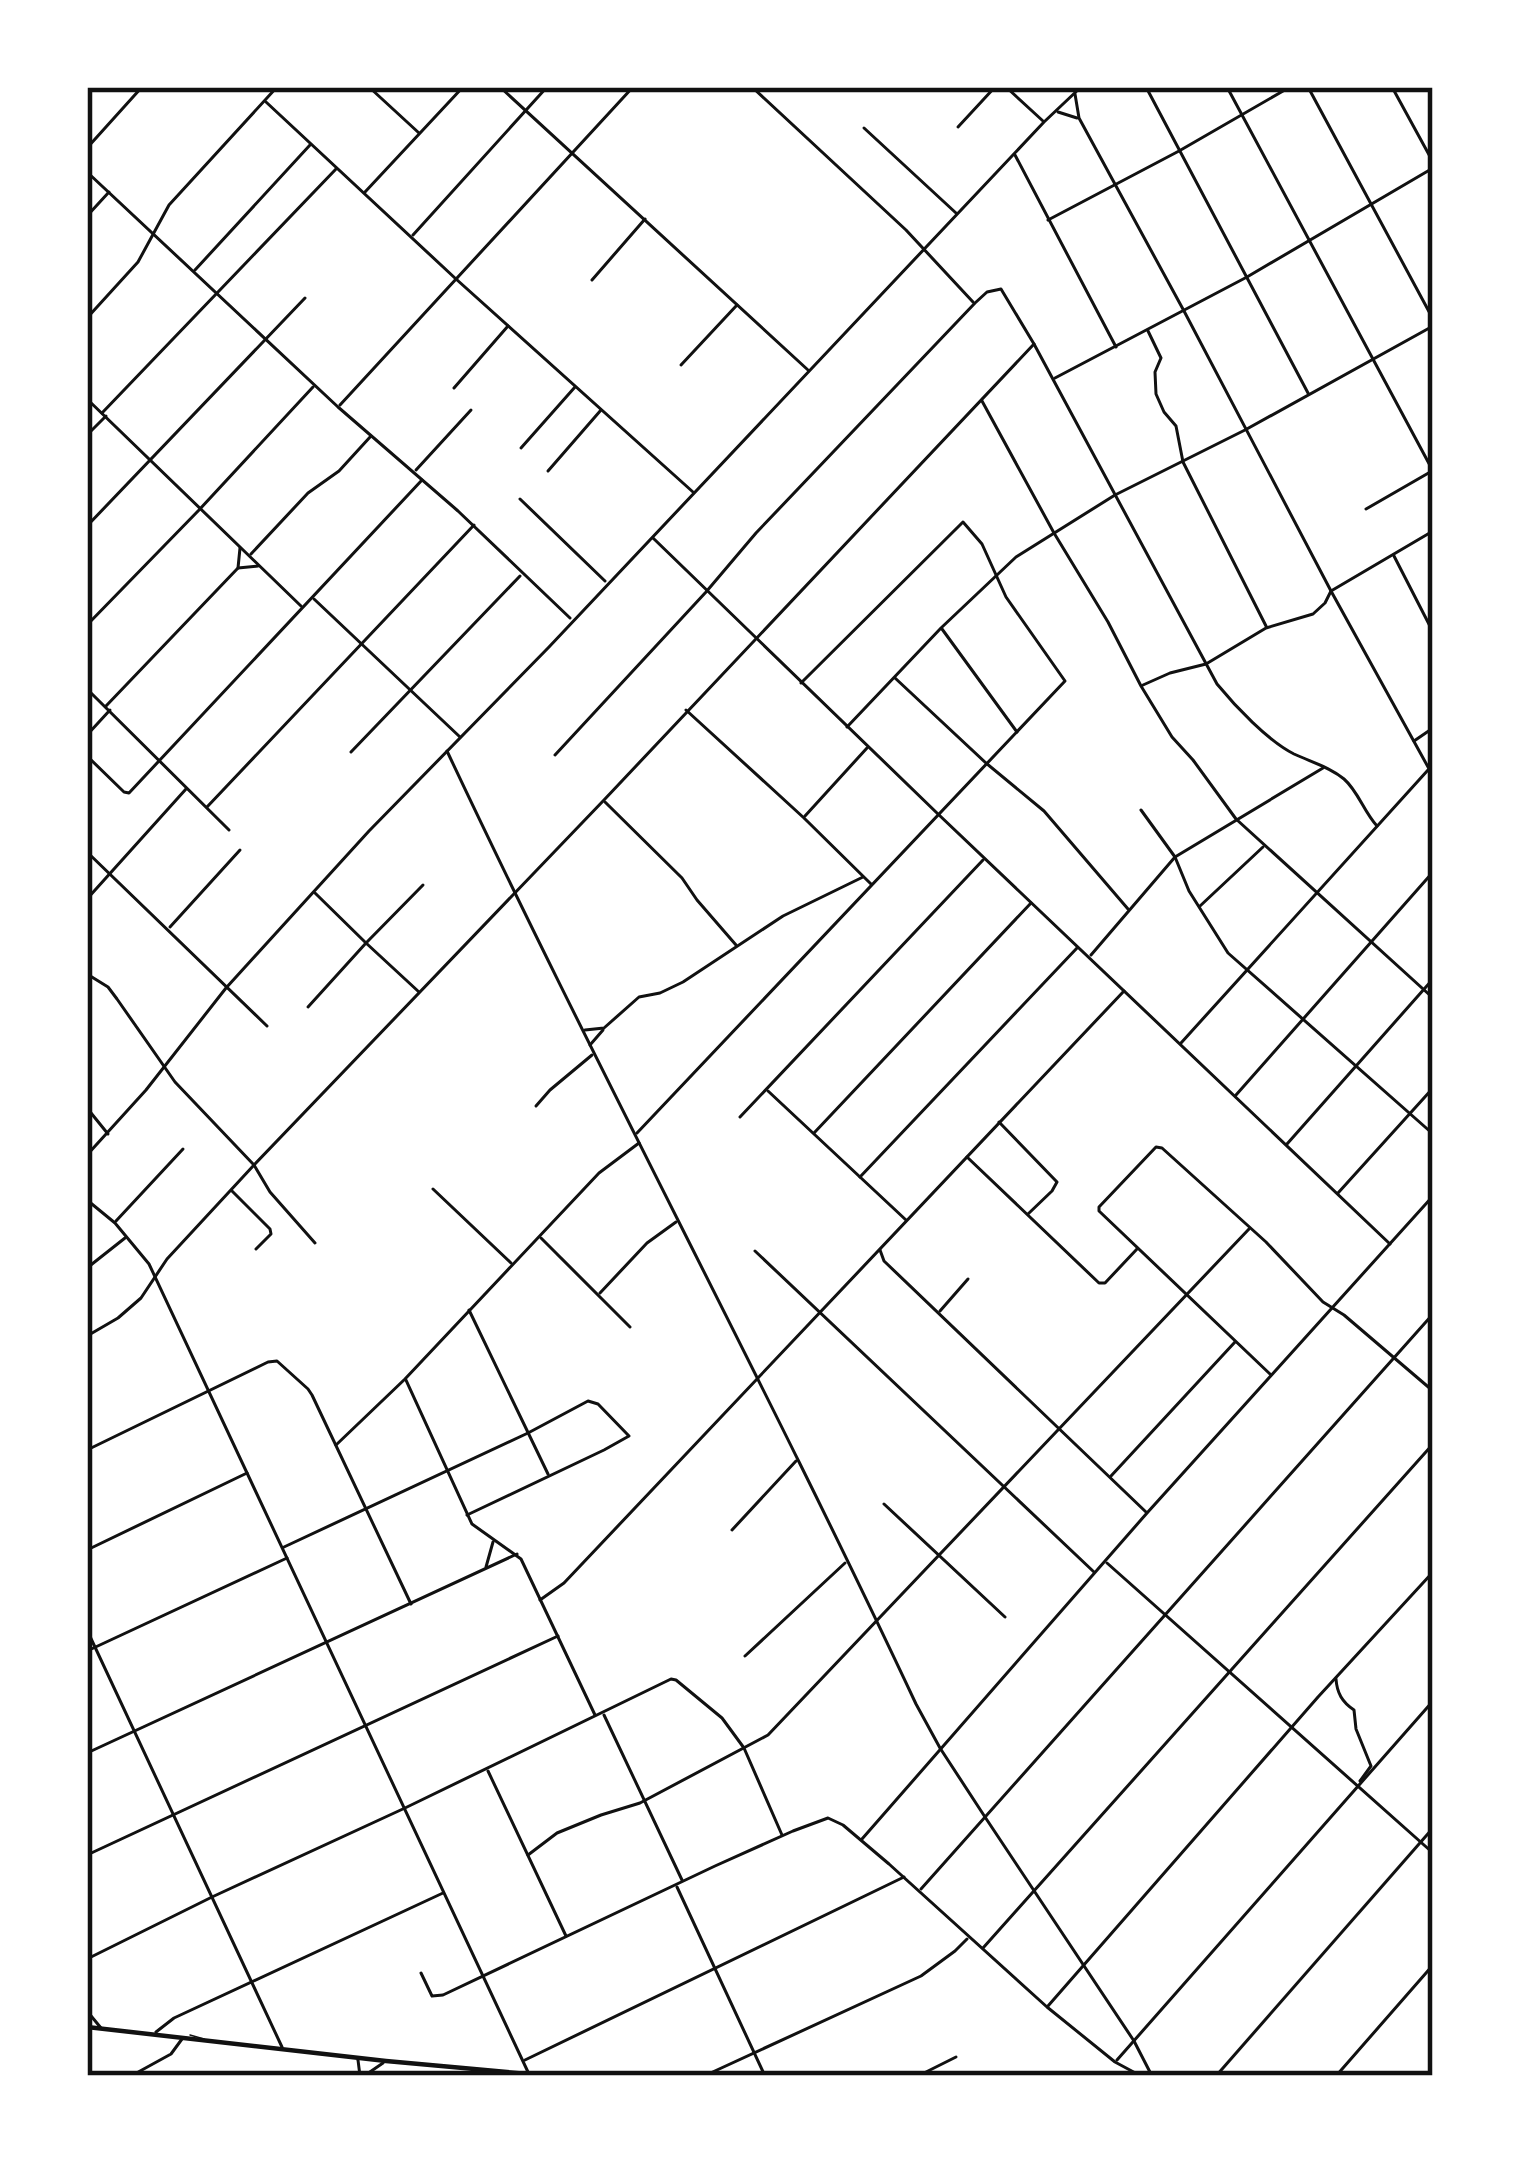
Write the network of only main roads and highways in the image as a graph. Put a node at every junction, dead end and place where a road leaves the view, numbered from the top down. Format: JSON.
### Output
{"nodes":[{"id":1,"x":87,"y":2027,"type":"edge"},
{"id":2,"x":529,"y":2073,"type":"edge"},
{"id":3,"x":550,"y":2076,"type":"edge"}],
"edges":[{"from":1,"to":2,"type":"main road"},
{"from":2,"to":3,"type":"main road"}]}
